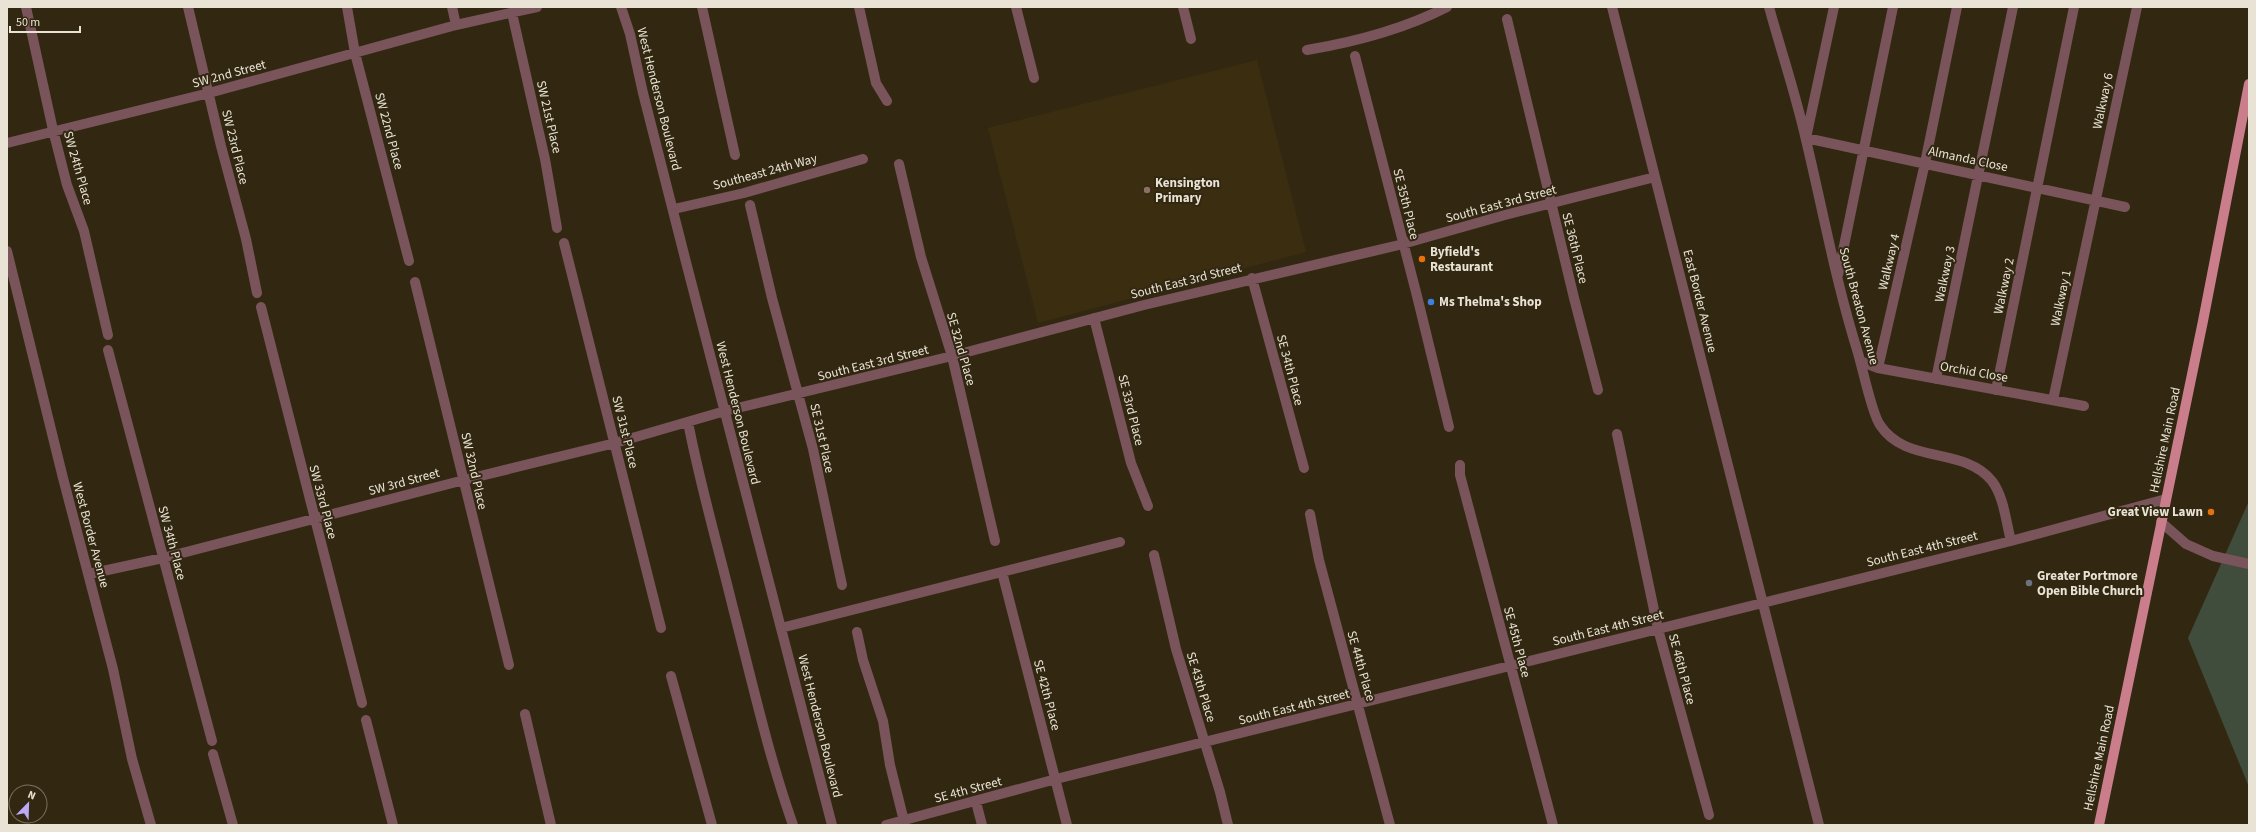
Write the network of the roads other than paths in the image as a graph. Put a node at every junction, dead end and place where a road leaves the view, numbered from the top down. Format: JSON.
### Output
{"nodes":[{"id":1,"x":26,"y":7,"type":"edge"},
{"id":2,"x":188,"y":7,"type":"edge"},
{"id":3,"x":347,"y":7,"type":"edge"},
{"id":4,"x":452,"y":7,"type":"edge"},
{"id":5,"x":537,"y":7,"type":"edge"},
{"id":6,"x":621,"y":7,"type":"edge"},
{"id":7,"x":702,"y":7,"type":"edge"},
{"id":8,"x":859,"y":7,"type":"edge"},
{"id":9,"x":1016,"y":7,"type":"edge"},
{"id":10,"x":1183,"y":7,"type":"edge"},
{"id":11,"x":1447,"y":7,"type":"edge"},
{"id":12,"x":1612,"y":7,"type":"edge"},
{"id":13,"x":1769,"y":7,"type":"edge"},
{"id":14,"x":1834,"y":7,"type":"edge"},
{"id":15,"x":1893,"y":7,"type":"edge"},
{"id":16,"x":1957,"y":7,"type":"edge"},
{"id":17,"x":2014,"y":7,"type":"edge"},
{"id":18,"x":2074,"y":7,"type":"edge"},
{"id":19,"x":2137,"y":7,"type":"edge"},
{"id":20,"x":512,"y":13,"type":"junction"},
{"id":21,"x":1507,"y":19,"type":"dead end"},
{"id":22,"x":456,"y":25,"type":"junction"},
{"id":23,"x":1191,"y":39,"type":"dead end"},
{"id":24,"x":1307,"y":50,"type":"dead end"},
{"id":25,"x":355,"y":53,"type":"junction"},
{"id":26,"x":1355,"y":56,"type":"dead end"},
{"id":27,"x":1034,"y":78,"type":"dead end"},
{"id":28,"x":2249,"y":84,"type":"edge"},
{"id":29,"x":209,"y":93,"type":"junction"},
{"id":30,"x":887,"y":101,"type":"dead end"},
{"id":31,"x":53,"y":130,"type":"junction"},
{"id":32,"x":1806,"y":138,"type":"junction"},
{"id":33,"x":7,"y":143,"type":"edge"},
{"id":34,"x":1863,"y":149,"type":"junction"},
{"id":35,"x":735,"y":155,"type":"dead end"},
{"id":36,"x":862,"y":159,"type":"dead end"},
{"id":37,"x":1925,"y":163,"type":"junction"},
{"id":38,"x":899,"y":164,"type":"dead end"},
{"id":39,"x":1979,"y":175,"type":"junction"},
{"id":40,"x":1655,"y":177,"type":"junction"},
{"id":41,"x":2038,"y":188,"type":"junction"},
{"id":42,"x":2095,"y":200,"type":"junction"},
{"id":43,"x":1551,"y":204,"type":"junction"},
{"id":44,"x":750,"y":205,"type":"dead end"},
{"id":45,"x":2125,"y":206,"type":"dead end"},
{"id":46,"x":674,"y":209,"type":"junction"},
{"id":47,"x":558,"y":228,"type":"dead end"},
{"id":48,"x":564,"y":243,"type":"dead end"},
{"id":49,"x":1403,"y":244,"type":"junction"},
{"id":50,"x":7,"y":251,"type":"edge"},
{"id":51,"x":409,"y":260,"type":"dead end"},
{"id":52,"x":1252,"y":278,"type":"junction"},
{"id":53,"x":1837,"y":279,"type":"junction"},
{"id":54,"x":415,"y":282,"type":"dead end"},
{"id":55,"x":256,"y":293,"type":"dead end"},
{"id":56,"x":261,"y":308,"type":"dead end"},
{"id":57,"x":1094,"y":318,"type":"junction"},
{"id":58,"x":108,"y":335,"type":"dead end"},
{"id":59,"x":108,"y":350,"type":"dead end"},
{"id":60,"x":952,"y":356,"type":"junction"},
{"id":61,"x":1860,"y":361,"type":"junction"},
{"id":62,"x":1878,"y":368,"type":"junction"},
{"id":63,"x":1936,"y":379,"type":"junction"},
{"id":64,"x":1598,"y":390,"type":"dead end"},
{"id":65,"x":1996,"y":390,"type":"junction"},
{"id":66,"x":799,"y":394,"type":"junction"},
{"id":67,"x":2053,"y":400,"type":"junction"},
{"id":68,"x":2084,"y":406,"type":"dead end"},
{"id":69,"x":725,"y":411,"type":"junction"},
{"id":70,"x":688,"y":422,"type":"junction"},
{"id":71,"x":1449,"y":427,"type":"dead end"},
{"id":72,"x":1617,"y":434,"type":"dead end"},
{"id":73,"x":615,"y":443,"type":"junction"},
{"id":74,"x":1460,"y":465,"type":"dead end"},
{"id":75,"x":1304,"y":468,"type":"dead end"},
{"id":76,"x":464,"y":480,"type":"junction"},
{"id":77,"x":2166,"y":499,"type":"junction"},
{"id":78,"x":1148,"y":506,"type":"dead end"},
{"id":79,"x":1310,"y":514,"type":"dead end"},
{"id":80,"x":314,"y":519,"type":"junction"},
{"id":81,"x":2161,"y":522,"type":"junction"},
{"id":82,"x":995,"y":541,"type":"dead end"},
{"id":83,"x":2010,"y":541,"type":"junction"},
{"id":84,"x":1120,"y":542,"type":"dead end"},
{"id":85,"x":1154,"y":555,"type":"dead end"},
{"id":86,"x":163,"y":558,"type":"junction"},
{"id":87,"x":2249,"y":564,"type":"edge"},
{"id":88,"x":1002,"y":572,"type":"junction"},
{"id":89,"x":88,"y":574,"type":"junction"},
{"id":90,"x":842,"y":585,"type":"dead end"},
{"id":91,"x":1761,"y":602,"type":"junction"},
{"id":92,"x":661,"y":628,"type":"dead end"},
{"id":93,"x":781,"y":628,"type":"junction"},
{"id":94,"x":1658,"y":629,"type":"junction"},
{"id":95,"x":857,"y":632,"type":"dead end"},
{"id":96,"x":509,"y":665,"type":"dead end"},
{"id":97,"x":1509,"y":665,"type":"junction"},
{"id":98,"x":671,"y":676,"type":"dead end"},
{"id":99,"x":362,"y":703,"type":"dead end"},
{"id":100,"x":1359,"y":704,"type":"junction"},
{"id":101,"x":525,"y":714,"type":"dead end"},
{"id":102,"x":366,"y":720,"type":"dead end"},
{"id":103,"x":212,"y":741,"type":"dead end"},
{"id":104,"x":1205,"y":743,"type":"junction"},
{"id":105,"x":213,"y":754,"type":"dead end"},
{"id":106,"x":1056,"y":779,"type":"junction"},
{"id":107,"x":976,"y":802,"type":"junction"},
{"id":108,"x":1709,"y":815,"type":"dead end"},
{"id":109,"x":904,"y":821,"type":"junction"},
{"id":110,"x":151,"y":825,"type":"edge"},
{"id":111,"x":233,"y":825,"type":"edge"},
{"id":112,"x":393,"y":825,"type":"edge"},
{"id":113,"x":551,"y":825,"type":"edge"},
{"id":114,"x":712,"y":825,"type":"edge"},
{"id":115,"x":793,"y":825,"type":"edge"},
{"id":116,"x":832,"y":825,"type":"edge"},
{"id":117,"x":886,"y":825,"type":"edge"},
{"id":118,"x":982,"y":825,"type":"edge"},
{"id":119,"x":1067,"y":825,"type":"edge"},
{"id":120,"x":1228,"y":825,"type":"edge"},
{"id":121,"x":1390,"y":825,"type":"edge"},
{"id":122,"x":1553,"y":825,"type":"edge"},
{"id":123,"x":1819,"y":825,"type":"edge"},
{"id":124,"x":2099,"y":825,"type":"edge"}],
"edges":[{"from":1,"to":31,"type":"street","name":"SW 24th Place"},
{"from":2,"to":29,"type":"street","name":"SW 23rd Place"},
{"from":3,"to":25,"type":"street","name":"SW 22nd Place"},
{"from":4,"to":22,"type":"street"},
{"from":5,"to":20,"type":"street","name":"SW 2nd Street"},
{"from":6,"to":46,"type":"street","name":"West Henderson Boulevard"},
{"from":7,"to":35,"type":"street"},
{"from":8,"to":30,"type":"street"},
{"from":9,"to":27,"type":"street"},
{"from":10,"to":23,"type":"street"},
{"from":11,"to":24,"type":"street"},
{"from":12,"to":40,"type":"street","name":"East Border Avenue"},
{"from":13,"to":32,"type":"street","name":"South Breaton Avenue"},
{"from":14,"to":32,"type":"street"},
{"from":15,"to":34,"type":"street"},
{"from":16,"to":37,"type":"street","name":"Walkway 4"},
{"from":17,"to":39,"type":"street","name":"Walkway 3"},
{"from":18,"to":41,"type":"street","name":"Walkway 2"},
{"from":19,"to":42,"type":"street","name":"Walkway 6"},
{"from":20,"to":22,"type":"street","name":"SW 2nd Street"},
{"from":20,"to":47,"type":"street","name":"SW 21st Place"},
{"from":21,"to":43,"type":"street","name":"SE 36th Place"},
{"from":22,"to":25,"type":"street","name":"SW 2nd Street"},
{"from":25,"to":29,"type":"street","name":"SW 2nd Street"},
{"from":25,"to":51,"type":"street","name":"SW 22nd Place"},
{"from":26,"to":49,"type":"street","name":"SE 35th Place"},
{"from":28,"to":77,"type":"main road","name":"Hellshire Main Road"},
{"from":29,"to":31,"type":"street","name":"SW 2nd Street"},
{"from":29,"to":55,"type":"street","name":"SW 23rd Place"},
{"from":31,"to":33,"type":"street","name":"SW 2nd Street"},
{"from":31,"to":58,"type":"street","name":"SW 24th Place"},
{"from":32,"to":34,"type":"street","name":"Almanda Close"},
{"from":32,"to":53,"type":"street","name":"South Breaton Avenue"},
{"from":34,"to":37,"type":"street","name":"Almanda Close"},
{"from":34,"to":53,"type":"street"},
{"from":36,"to":46,"type":"street","name":"Southeast 24th Way"},
{"from":37,"to":39,"type":"street","name":"Almanda Close"},
{"from":37,"to":62,"type":"street","name":"Walkway 4"},
{"from":38,"to":60,"type":"street","name":"SE 32nd Place"},
{"from":39,"to":41,"type":"street","name":"Almanda Close"},
{"from":39,"to":63,"type":"street","name":"Walkway 3"},
{"from":40,"to":43,"type":"street","name":"South East 3rd Street"},
{"from":40,"to":91,"type":"street","name":"East Border Avenue"},
{"from":41,"to":42,"type":"street","name":"Almanda Close"},
{"from":41,"to":65,"type":"street","name":"Walkway 2"},
{"from":42,"to":45,"type":"street","name":"Almanda Close"},
{"from":42,"to":67,"type":"street","name":"Walkway 1"},
{"from":43,"to":49,"type":"street","name":"South East 3rd Street"},
{"from":43,"to":64,"type":"street","name":"SE 36th Place"},
{"from":44,"to":66,"type":"street","name":"SE 31st Place"},
{"from":46,"to":69,"type":"street","name":"West Henderson Boulevard"},
{"from":48,"to":73,"type":"street","name":"SW 31st Place"},
{"from":49,"to":52,"type":"street","name":"South East 3rd Street"},
{"from":49,"to":71,"type":"street","name":"SE 35th Place"},
{"from":50,"to":89,"type":"street","name":"West Border Avenue"},
{"from":52,"to":57,"type":"street","name":"South East 3rd Street"},
{"from":52,"to":75,"type":"street","name":"SE 34th Place"},
{"from":53,"to":61,"type":"street","name":"South Breaton Avenue"},
{"from":54,"to":76,"type":"street","name":"SW 32nd Place"},
{"from":56,"to":80,"type":"street","name":"SW 33rd Place"},
{"from":57,"to":60,"type":"street","name":"South East 3rd Street"},
{"from":57,"to":78,"type":"street","name":"SE 33rd Place"},
{"from":59,"to":86,"type":"street","name":"SW 34th Place"},
{"from":60,"to":66,"type":"street","name":"South East 3rd Street"},
{"from":60,"to":82,"type":"street","name":"SE 32nd Place"},
{"from":61,"to":62,"type":"street","name":"Orchid Close"},
{"from":61,"to":83,"type":"street","name":"South Breaton Avenue"},
{"from":62,"to":63,"type":"street","name":"Orchid Close"},
{"from":63,"to":65,"type":"street","name":"Orchid Close"},
{"from":65,"to":67,"type":"street","name":"Orchid Close"},
{"from":66,"to":69,"type":"street","name":"South East 3rd Street"},
{"from":66,"to":90,"type":"street","name":"SE 31st Place"},
{"from":67,"to":68,"type":"street","name":"Orchid Close"},
{"from":69,"to":70,"type":"street","name":"SW 3rd Street"},
{"from":69,"to":93,"type":"street","name":"West Henderson Boulevard"},
{"from":70,"to":73,"type":"street","name":"SW 3rd Street"},
{"from":70,"to":115,"type":"street"},
{"from":72,"to":94,"type":"street","name":"SE 46th Place"},
{"from":73,"to":76,"type":"street","name":"SW 3rd Street"},
{"from":73,"to":92,"type":"street","name":"SW 31st Place"},
{"from":74,"to":97,"type":"street","name":"SE 45th Place"},
{"from":76,"to":80,"type":"street","name":"SW 3rd Street"},
{"from":76,"to":96,"type":"street","name":"SW 32nd Place"},
{"from":77,"to":81,"type":"main road","name":"Hellshire Main Road"},
{"from":77,"to":83,"type":"street","name":"South East 4th Street"},
{"from":79,"to":100,"type":"street","name":"SE 44th Place"},
{"from":80,"to":86,"type":"street","name":"SW 3rd Street"},
{"from":80,"to":99,"type":"street","name":"SW 33rd Place"},
{"from":81,"to":87,"type":"street"},
{"from":81,"to":124,"type":"main road","name":"Hellshire Main Road"},
{"from":83,"to":91,"type":"street","name":"South East 4th Street"},
{"from":84,"to":88,"type":"street"},
{"from":85,"to":104,"type":"street","name":"SE 43th Place"},
{"from":86,"to":89,"type":"street","name":"SW 3rd Street"},
{"from":86,"to":103,"type":"street","name":"SW 34th Place"},
{"from":88,"to":93,"type":"street"},
{"from":88,"to":106,"type":"street","name":"SE 42th Place"},
{"from":89,"to":110,"type":"street","name":"West Border Avenue"},
{"from":91,"to":94,"type":"street","name":"South East 4th Street"},
{"from":91,"to":123,"type":"street","name":"East Border Avenue"},
{"from":93,"to":116,"type":"street","name":"West Henderson Boulevard"},
{"from":94,"to":97,"type":"street","name":"South East 4th Street"},
{"from":94,"to":108,"type":"street","name":"SE 46th Place"},
{"from":95,"to":109,"type":"street"},
{"from":97,"to":100,"type":"street","name":"South East 4th Street"},
{"from":97,"to":122,"type":"street","name":"SE 45th Place"},
{"from":98,"to":114,"type":"street"},
{"from":100,"to":104,"type":"street","name":"South East 4th Street"},
{"from":100,"to":121,"type":"street","name":"SE 44th Place"},
{"from":101,"to":113,"type":"street"},
{"from":102,"to":112,"type":"street"},
{"from":104,"to":106,"type":"street","name":"South East 4th Street"},
{"from":104,"to":120,"type":"street","name":"SE 43th Place"},
{"from":105,"to":111,"type":"street"},
{"from":106,"to":107,"type":"street","name":"SE 4th Street"},
{"from":106,"to":119,"type":"street","name":"SE 42th Place"},
{"from":107,"to":109,"type":"street","name":"SE 4th Street"},
{"from":107,"to":118,"type":"street"},
{"from":109,"to":117,"type":"street","name":"SE 4th Street"}]}
